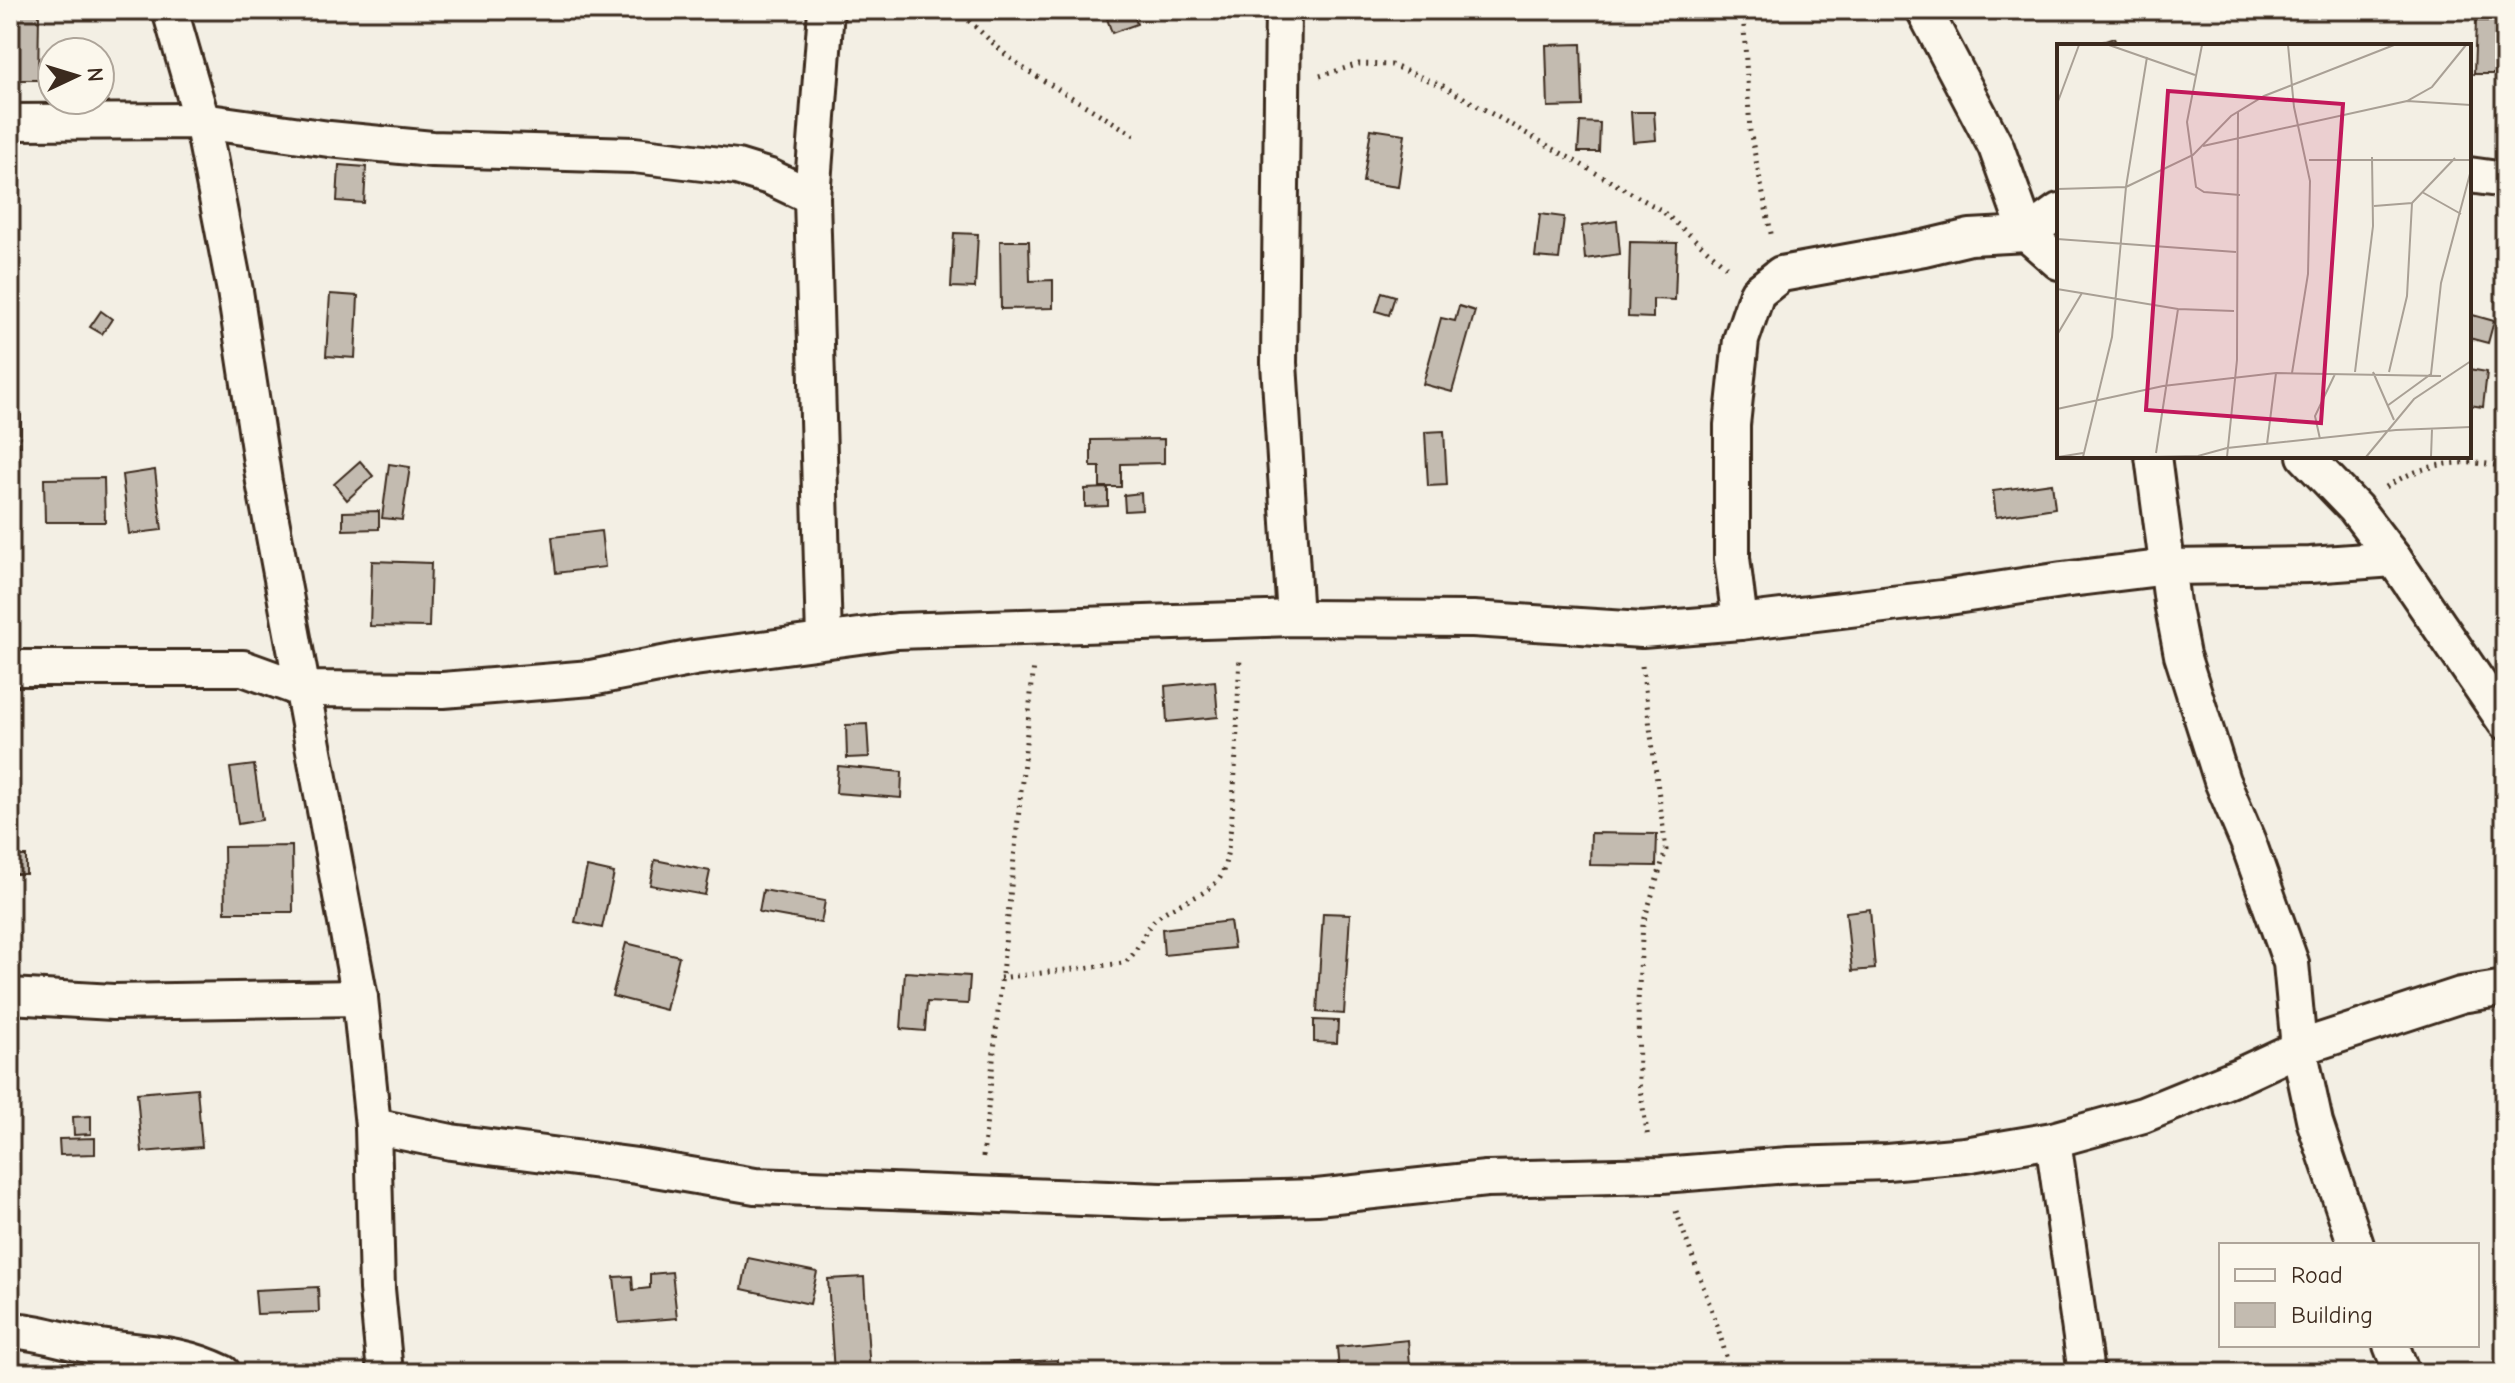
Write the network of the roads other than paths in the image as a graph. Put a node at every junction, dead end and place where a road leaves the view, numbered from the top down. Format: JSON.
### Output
{"nodes":[{"id":1,"x":170,"y":10,"type":"edge"},
{"id":2,"x":826,"y":10,"type":"edge"},
{"id":3,"x":1283,"y":10,"type":"edge"},
{"id":4,"x":1924,"y":10,"type":"edge"},
{"id":5,"x":202,"y":121,"type":"junction"},
{"id":6,"x":10,"y":122,"type":"edge"},
{"id":7,"x":2471,"y":175,"type":"edge"},
{"id":8,"x":2505,"y":180,"type":"edge"},
{"id":9,"x":812,"y":197,"type":"junction"},
{"id":10,"x":2057,"y":212,"type":"edge"},
{"id":11,"x":2027,"y":234,"type":"junction"},
{"id":12,"x":2057,"y":260,"type":"edge"},
{"id":13,"x":2153,"y":458,"type":"edge"},
{"id":14,"x":2307,"y":458,"type":"edge"},
{"id":15,"x":2394,"y":559,"type":"junction"},
{"id":16,"x":2168,"y":567,"type":"junction"},
{"id":17,"x":1295,"y":618,"type":"junction"},
{"id":18,"x":1740,"y":622,"type":"junction"},
{"id":19,"x":824,"y":640,"type":"junction"},
{"id":20,"x":10,"y":668,"type":"edge"},
{"id":21,"x":301,"y":689,"type":"junction"},
{"id":22,"x":2505,"y":722,"type":"edge"},
{"id":23,"x":2505,"y":988,"type":"edge"},
{"id":24,"x":10,"y":996,"type":"edge"},
{"id":25,"x":360,"y":998,"type":"junction"},
{"id":26,"x":2299,"y":1048,"type":"junction"},
{"id":27,"x":373,"y":1126,"type":"junction"},
{"id":28,"x":2053,"y":1140,"type":"junction"},
{"id":29,"x":2355,"y":1243,"type":"edge"},
{"id":30,"x":10,"y":1330,"type":"edge"},
{"id":31,"x":2392,"y":1347,"type":"edge"},
{"id":32,"x":223,"y":1373,"type":"edge"},
{"id":33,"x":385,"y":1373,"type":"edge"},
{"id":34,"x":2086,"y":1373,"type":"edge"},
{"id":35,"x":2402,"y":1373,"type":"edge"}],
"edges":[{"from":1,"to":5,"type":"street"},
{"from":2,"to":9,"type":"street"},
{"from":3,"to":17,"type":"street"},
{"from":4,"to":11,"type":"street"},
{"from":5,"to":6,"type":"street"},
{"from":5,"to":9,"type":"street"},
{"from":5,"to":21,"type":"street"},
{"from":7,"to":8,"type":"street"},
{"from":9,"to":19,"type":"street"},
{"from":10,"to":11,"type":"street"},
{"from":11,"to":12,"type":"street"},
{"from":11,"to":18,"type":"street"},
{"from":13,"to":16,"type":"street"},
{"from":14,"to":15,"type":"street"},
{"from":15,"to":16,"type":"street"},
{"from":15,"to":22,"type":"street"},
{"from":16,"to":18,"type":"street"},
{"from":16,"to":26,"type":"street"},
{"from":17,"to":18,"type":"street"},
{"from":17,"to":19,"type":"street"},
{"from":19,"to":21,"type":"street"},
{"from":20,"to":21,"type":"street"},
{"from":21,"to":25,"type":"street"},
{"from":23,"to":26,"type":"street"},
{"from":24,"to":25,"type":"street"},
{"from":25,"to":27,"type":"street"},
{"from":26,"to":28,"type":"street"},
{"from":26,"to":29,"type":"street"},
{"from":27,"to":28,"type":"street"},
{"from":27,"to":33,"type":"street"},
{"from":28,"to":34,"type":"street"},
{"from":30,"to":32,"type":"street"},
{"from":31,"to":35,"type":"street"}]}
